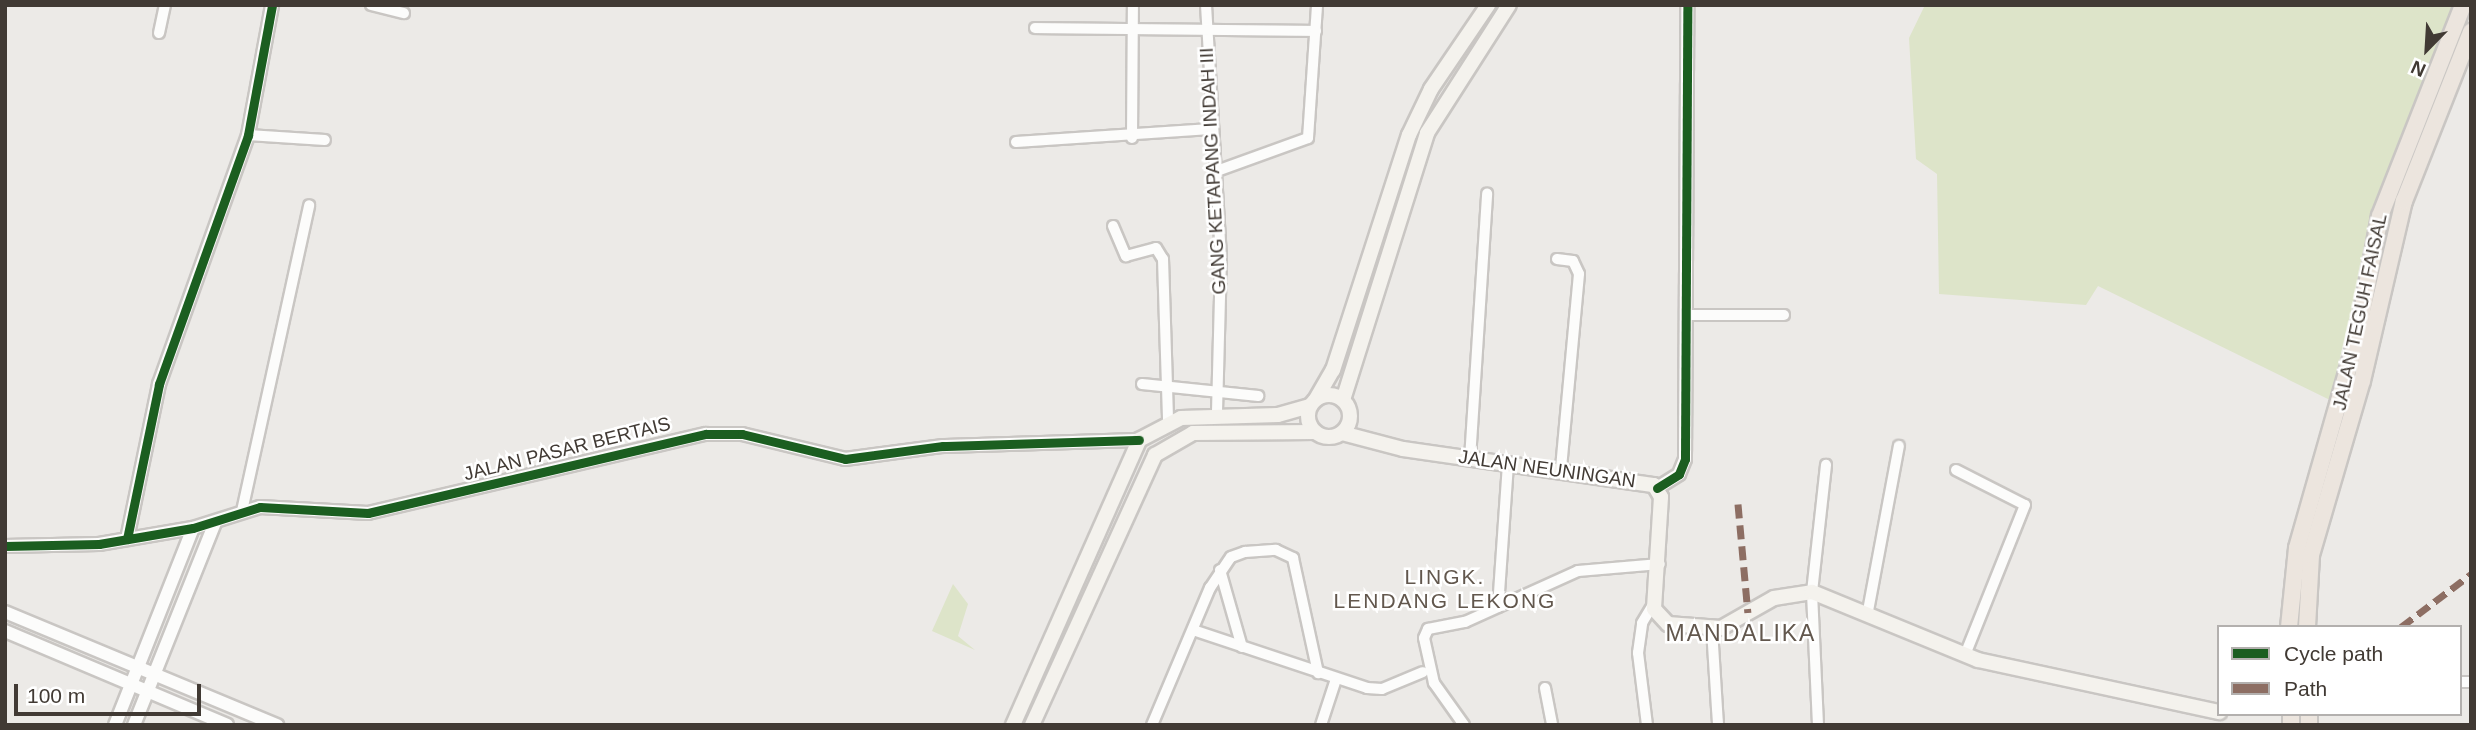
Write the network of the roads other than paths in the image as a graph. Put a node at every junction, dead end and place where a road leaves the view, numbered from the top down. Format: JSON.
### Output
{"nodes":[{"id":1,"x":165,"y":5,"type":"edge"},
{"id":2,"x":272,"y":5,"type":"edge"},
{"id":3,"x":371,"y":5,"type":"edge"},
{"id":4,"x":1133,"y":5,"type":"edge"},
{"id":5,"x":1206,"y":5,"type":"edge"},
{"id":6,"x":1317,"y":5,"type":"edge"},
{"id":7,"x":1489,"y":5,"type":"edge"},
{"id":8,"x":1509,"y":5,"type":"edge"},
{"id":9,"x":1687,"y":5,"type":"edge"},
{"id":10,"x":2463,"y":5,"type":"edge"},
{"id":11,"x":404,"y":13,"type":"dead end"},
{"id":12,"x":1035,"y":28,"type":"dead end"},
{"id":13,"x":1316,"y":31,"type":"junction"},
{"id":14,"x":2471,"y":32,"type":"edge"},
{"id":15,"x":159,"y":33,"type":"dead end"},
{"id":16,"x":1133,"y":33,"type":"junction"},
{"id":17,"x":1205,"y":34,"type":"junction"},
{"id":18,"x":2446,"y":44,"type":"junction"},
{"id":19,"x":2467,"y":49,"type":"edge"},
{"id":20,"x":1211,"y":129,"type":"junction"},
{"id":21,"x":248,"y":135,"type":"junction"},
{"id":22,"x":1132,"y":138,"type":"junction"},
{"id":23,"x":326,"y":140,"type":"dead end"},
{"id":24,"x":1016,"y":142,"type":"dead end"},
{"id":25,"x":2406,"y":142,"type":"junction"},
{"id":26,"x":2424,"y":150,"type":"junction"},
{"id":27,"x":1214,"y":172,"type":"junction"},
{"id":28,"x":1487,"y":194,"type":"dead end"},
{"id":29,"x":309,"y":205,"type":"dead end"},
{"id":30,"x":1113,"y":226,"type":"dead end"},
{"id":31,"x":1558,"y":259,"type":"dead end"},
{"id":32,"x":1688,"y":315,"type":"junction"},
{"id":33,"x":1784,"y":315,"type":"dead end"},
{"id":34,"x":1142,"y":384,"type":"dead end"},
{"id":35,"x":1164,"y":387,"type":"junction"},
{"id":36,"x":1216,"y":393,"type":"junction"},
{"id":37,"x":1258,"y":396,"type":"dead end"},
{"id":38,"x":1343,"y":400,"type":"junction"},
{"id":39,"x":1313,"y":403,"type":"junction"},
{"id":40,"x":1217,"y":416,"type":"junction"},
{"id":41,"x":1168,"y":421,"type":"junction"},
{"id":42,"x":1315,"y":432,"type":"junction"},
{"id":43,"x":1342,"y":433,"type":"junction"},
{"id":44,"x":1139,"y":440,"type":"junction"},
{"id":45,"x":1899,"y":446,"type":"dead end"},
{"id":46,"x":1470,"y":459,"type":"junction"},
{"id":47,"x":1508,"y":465,"type":"junction"},
{"id":48,"x":1826,"y":465,"type":"dead end"},
{"id":49,"x":1561,"y":468,"type":"junction"},
{"id":50,"x":1956,"y":470,"type":"dead end"},
{"id":51,"x":1657,"y":488,"type":"junction"},
{"id":52,"x":242,"y":511,"type":"junction"},
{"id":53,"x":215,"y":522,"type":"junction"},
{"id":54,"x":193,"y":528,"type":"junction"},
{"id":55,"x":1093,"y":537,"type":"junction"},
{"id":56,"x":127,"y":539,"type":"junction"},
{"id":57,"x":1111,"y":543,"type":"junction"},
{"id":58,"x":5,"y":546,"type":"edge"},
{"id":59,"x":1660,"y":564,"type":"junction"},
{"id":60,"x":1220,"y":570,"type":"junction"},
{"id":61,"x":1812,"y":592,"type":"junction"},
{"id":62,"x":1654,"y":603,"type":"junction"},
{"id":63,"x":1498,"y":607,"type":"junction"},
{"id":64,"x":1868,"y":611,"type":"junction"},
{"id":65,"x":7,"y":616,"type":"edge"},
{"id":66,"x":2289,"y":625,"type":"edge"},
{"id":67,"x":2307,"y":625,"type":"edge"},
{"id":68,"x":1713,"y":629,"type":"junction"},
{"id":69,"x":1193,"y":630,"type":"junction"},
{"id":70,"x":5,"y":631,"type":"edge"},
{"id":71,"x":1242,"y":647,"type":"junction"},
{"id":72,"x":1965,"y":656,"type":"junction"},
{"id":73,"x":139,"y":667,"type":"junction"},
{"id":74,"x":1423,"y":672,"type":"dead end"},
{"id":75,"x":1318,"y":673,"type":"junction"},
{"id":76,"x":156,"y":674,"type":"junction"},
{"id":77,"x":1336,"y":679,"type":"junction"},
{"id":78,"x":132,"y":684,"type":"junction"},
{"id":79,"x":1029,"y":688,"type":"junction"},
{"id":80,"x":1545,"y":688,"type":"dead end"},
{"id":81,"x":149,"y":691,"type":"junction"},
{"id":82,"x":1045,"y":695,"type":"junction"},
{"id":83,"x":2217,"y":712,"type":"edge"},
{"id":84,"x":1458,"y":722,"type":"edge"},
{"id":85,"x":1549,"y":724,"type":"edge"},
{"id":86,"x":115,"y":725,"type":"edge"},
{"id":87,"x":134,"y":725,"type":"edge"},
{"id":88,"x":227,"y":725,"type":"edge"},
{"id":89,"x":277,"y":725,"type":"edge"},
{"id":90,"x":1013,"y":725,"type":"edge"},
{"id":91,"x":1032,"y":725,"type":"edge"},
{"id":92,"x":1152,"y":725,"type":"edge"},
{"id":93,"x":1321,"y":725,"type":"edge"},
{"id":94,"x":1647,"y":725,"type":"edge"},
{"id":95,"x":1718,"y":725,"type":"edge"},
{"id":96,"x":1818,"y":725,"type":"edge"}],
"edges":[{"from":1,"to":15,"type":"street"},
{"from":2,"to":21,"type":"street"},
{"from":3,"to":11,"type":"street"},
{"from":4,"to":16,"type":"street"},
{"from":5,"to":17,"type":"street","name":"GANG KETAPANG INDAH III"},
{"from":6,"to":13,"type":"street"},
{"from":7,"to":39,"type":"main road"},
{"from":8,"to":38,"type":"main road"},
{"from":9,"to":32,"type":"street"},
{"from":10,"to":18,"type":"highway","name":"JALAN TEGUH FAISAL"},
{"from":12,"to":16,"type":"street"},
{"from":13,"to":17,"type":"street"},
{"from":13,"to":27,"type":"street"},
{"from":14,"to":19,"type":"highway","name":"JALAN TEGUH FAISAL"},
{"from":16,"to":17,"type":"street"},
{"from":16,"to":22,"type":"street"},
{"from":17,"to":20,"type":"street","name":"GANG KETAPANG INDAH III"},
{"from":18,"to":19,"type":"street"},
{"from":18,"to":25,"type":"highway","name":"JALAN TEGUH FAISAL"},
{"from":19,"to":26,"type":"highway","name":"JALAN TEGUH FAISAL"},
{"from":20,"to":22,"type":"street"},
{"from":20,"to":27,"type":"street","name":"GANG KETAPANG INDAH III"},
{"from":21,"to":23,"type":"street"},
{"from":21,"to":56,"type":"street"},
{"from":22,"to":24,"type":"street"},
{"from":25,"to":26,"type":"highway"},
{"from":25,"to":66,"type":"highway","name":"JALAN TEGUH FAISAL"},
{"from":26,"to":67,"type":"highway","name":"JALAN TEGUH FAISAL"},
{"from":27,"to":36,"type":"street","name":"GANG KETAPANG INDAH III"},
{"from":28,"to":46,"type":"street"},
{"from":29,"to":52,"type":"street"},
{"from":30,"to":35,"type":"street"},
{"from":31,"to":49,"type":"street"},
{"from":32,"to":33,"type":"street"},
{"from":32,"to":51,"type":"street"},
{"from":34,"to":35,"type":"street"},
{"from":35,"to":36,"type":"street"},
{"from":35,"to":41,"type":"street"},
{"from":36,"to":37,"type":"street"},
{"from":36,"to":40,"type":"street","name":"GANG KETAPANG INDAH III"},
{"from":38,"to":39,"type":"main road"},
{"from":38,"to":43,"type":"main road"},
{"from":39,"to":40,"type":"main road"},
{"from":39,"to":42,"type":"main road"},
{"from":40,"to":41,"type":"main road"},
{"from":41,"to":44,"type":"main road"},
{"from":42,"to":43,"type":"main road","name":"JALAN NEUNINGAN"},
{"from":42,"to":57,"type":"main road","name":"JALAN NEUNINGAN"},
{"from":43,"to":46,"type":"main road","name":"JALAN NEUNINGAN"},
{"from":44,"to":52,"type":"street","name":"JALAN PASAR BERTAIS"},
{"from":44,"to":55,"type":"main road"},
{"from":45,"to":64,"type":"street"},
{"from":46,"to":47,"type":"main road","name":"JALAN NEUNINGAN"},
{"from":47,"to":49,"type":"main road","name":"JALAN NEUNINGAN"},
{"from":47,"to":63,"type":"street"},
{"from":48,"to":61,"type":"street"},
{"from":49,"to":51,"type":"main road","name":"JALAN NEUNINGAN"},
{"from":50,"to":72,"type":"street"},
{"from":51,"to":59,"type":"main road","name":"JALAN NEUNINGAN"},
{"from":52,"to":53,"type":"street","name":"JALAN PASAR BERTAIS"},
{"from":53,"to":54,"type":"street","name":"JALAN PASAR BERTAIS"},
{"from":53,"to":76,"type":"street"},
{"from":54,"to":56,"type":"street","name":"JALAN PASAR BERTAIS"},
{"from":54,"to":73,"type":"street"},
{"from":55,"to":57,"type":"main road"},
{"from":55,"to":79,"type":"main road"},
{"from":56,"to":58,"type":"street","name":"JALAN PASAR BERTAIS"},
{"from":57,"to":82,"type":"main road","name":"JALAN NEUNINGAN"},
{"from":59,"to":62,"type":"main road","name":"JALAN NEUNINGAN"},
{"from":59,"to":63,"type":"street"},
{"from":60,"to":69,"type":"street"},
{"from":60,"to":71,"type":"street"},
{"from":60,"to":75,"type":"street"},
{"from":61,"to":64,"type":"main road"},
{"from":61,"to":68,"type":"main road"},
{"from":61,"to":96,"type":"street"},
{"from":62,"to":68,"type":"main road"},
{"from":62,"to":94,"type":"street"},
{"from":63,"to":84,"type":"street"},
{"from":64,"to":72,"type":"main road"},
{"from":65,"to":73,"type":"street"},
{"from":68,"to":95,"type":"street"},
{"from":69,"to":71,"type":"street"},
{"from":69,"to":92,"type":"street"},
{"from":70,"to":78,"type":"street"},
{"from":71,"to":75,"type":"street"},
{"from":72,"to":83,"type":"main road"},
{"from":73,"to":76,"type":"street"},
{"from":73,"to":78,"type":"street"},
{"from":74,"to":77,"type":"street"},
{"from":75,"to":77,"type":"street"},
{"from":76,"to":81,"type":"street"},
{"from":76,"to":89,"type":"street"},
{"from":77,"to":93,"type":"street"},
{"from":78,"to":81,"type":"street"},
{"from":78,"to":86,"type":"street"},
{"from":79,"to":82,"type":"main road"},
{"from":79,"to":90,"type":"main road"},
{"from":80,"to":85,"type":"street"},
{"from":81,"to":87,"type":"street"},
{"from":81,"to":88,"type":"street"},
{"from":82,"to":91,"type":"main road","name":"JALAN NEUNINGAN"}]}
